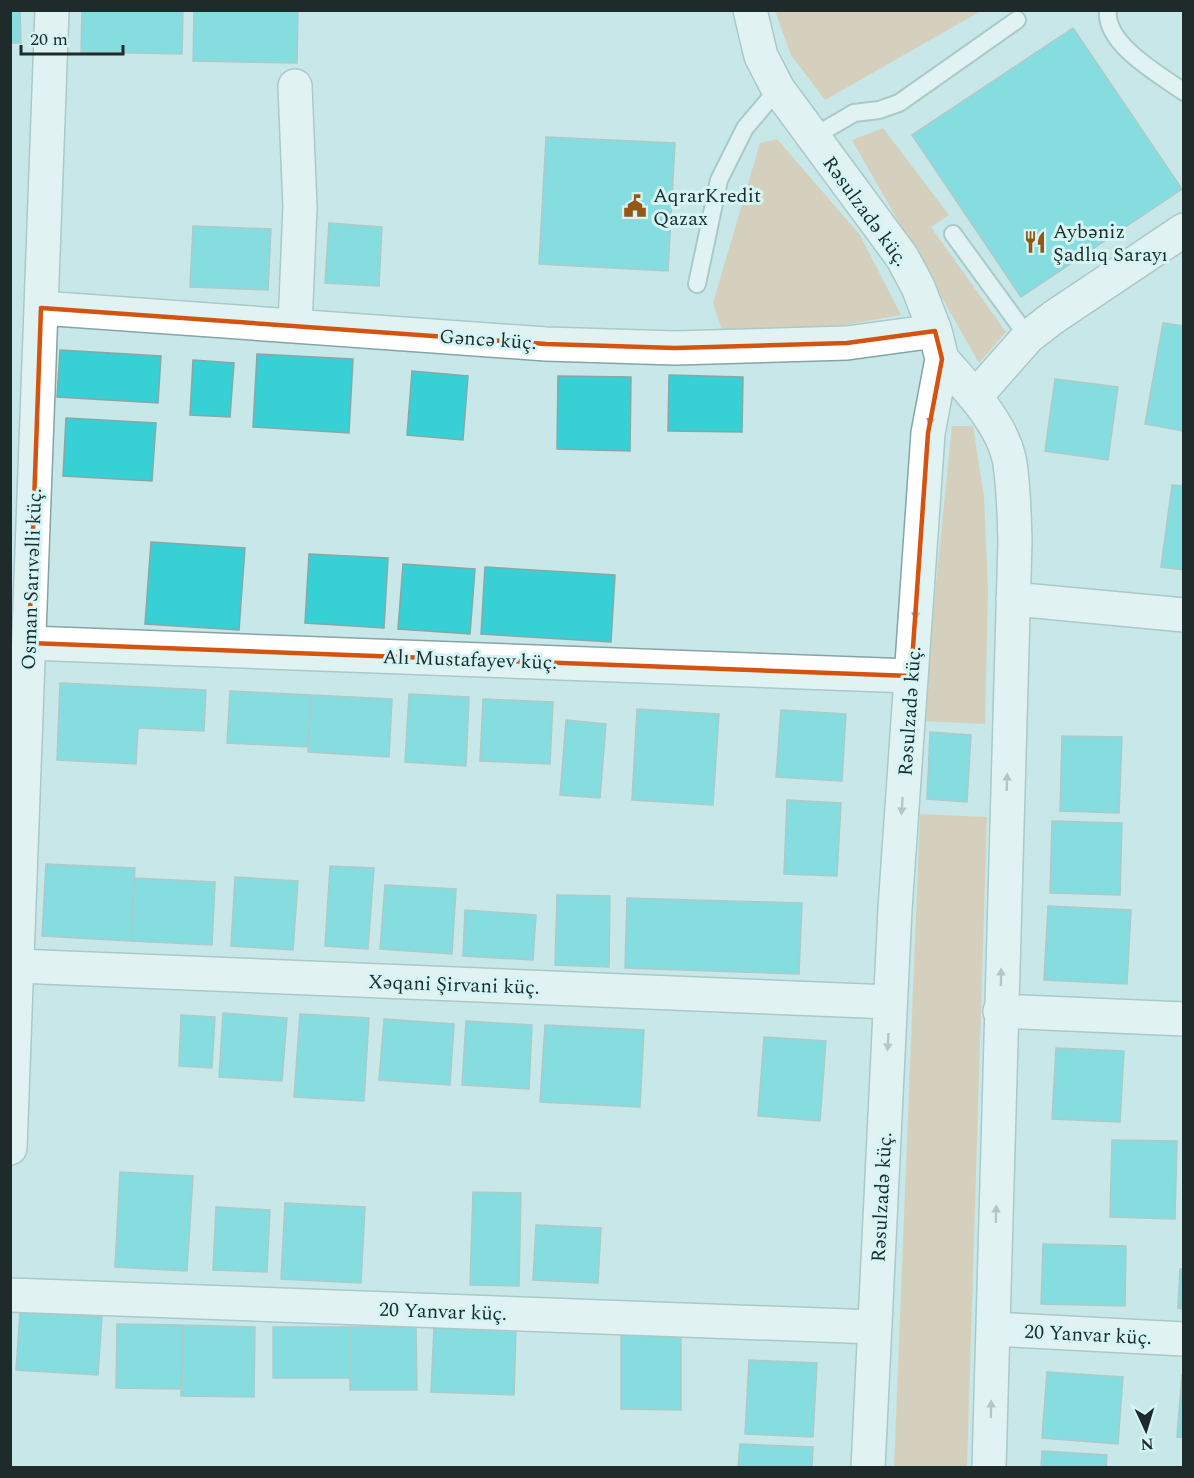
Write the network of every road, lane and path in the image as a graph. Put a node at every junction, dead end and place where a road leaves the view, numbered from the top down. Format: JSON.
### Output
{"nodes":[{"id":1,"x":52,"y":10,"type":"edge"},
{"id":2,"x":750,"y":10,"type":"edge"},
{"id":3,"x":1108,"y":10,"type":"edge"},
{"id":4,"x":1017,"y":20,"type":"dead end"},
{"id":5,"x":295,"y":86,"type":"dead end"},
{"id":6,"x":778,"y":89,"type":"junction"},
{"id":7,"x":1184,"y":92,"type":"edge"},
{"id":8,"x":813,"y":137,"type":"junction"},
{"id":9,"x":1184,"y":230,"type":"edge"},
{"id":10,"x":953,"y":234,"type":"dead end"},
{"id":11,"x":697,"y":284,"type":"dead end"},
{"id":12,"x":41,"y":308,"type":"junction"},
{"id":13,"x":295,"y":326,"type":"junction"},
{"id":14,"x":1028,"y":337,"type":"junction"},
{"id":15,"x":938,"y":345,"type":"junction"},
{"id":16,"x":975,"y":397,"type":"junction"},
{"id":17,"x":1013,"y":599,"type":"junction"},
{"id":18,"x":1184,"y":615,"type":"edge"},
{"id":19,"x":29,"y":643,"type":"junction"},
{"id":20,"x":911,"y":676,"type":"junction"},
{"id":21,"x":17,"y":966,"type":"junction"},
{"id":22,"x":890,"y":1002,"type":"junction"},
{"id":23,"x":1000,"y":1011,"type":"junction"},
{"id":24,"x":1184,"y":1019,"type":"edge"},
{"id":25,"x":10,"y":1148,"type":"edge"},
{"id":26,"x":10,"y":1295,"type":"edge"},
{"id":27,"x":875,"y":1327,"type":"junction"},
{"id":28,"x":993,"y":1329,"type":"junction"},
{"id":29,"x":1184,"y":1339,"type":"edge"},
{"id":30,"x":868,"y":1467,"type":"edge"},
{"id":31,"x":989,"y":1467,"type":"edge"}],
"edges":[{"from":1,"to":12,"type":"street","name":"Osman Sarıvəlli küç."},
{"from":2,"to":6,"type":"street","name":"Rəsulzadə küç."},
{"from":3,"to":7,"type":"lane"},
{"from":4,"to":8,"type":"lane"},
{"from":5,"to":13,"type":"street"},
{"from":6,"to":8,"type":"street","name":"Rəsulzadə küç."},
{"from":6,"to":11,"type":"lane"},
{"from":8,"to":15,"type":"street","name":"Rəsulzadə küç."},
{"from":9,"to":14,"type":"street"},
{"from":10,"to":14,"type":"lane"},
{"from":12,"to":13,"type":"street","name":"Gəncə küç."},
{"from":12,"to":19,"type":"street","name":"Osman Sarıvəlli küç."},
{"from":13,"to":15,"type":"street","name":"Gəncə küç."},
{"from":14,"to":16,"type":"street"},
{"from":15,"to":16,"type":"street"},
{"from":15,"to":20,"type":"street","name":"Rəsulzadə küç.","one_way":true},
{"from":16,"to":17,"type":"street"},
{"from":17,"to":18,"type":"street"},
{"from":23,"to":17,"type":"street","one_way":true},
{"from":19,"to":20,"type":"street","name":"Alı Mustafayev küç."},
{"from":19,"to":21,"type":"street","name":"Osman Sarıvəlli küç."},
{"from":20,"to":22,"type":"street","name":"Rəsulzadə küç.","one_way":true},
{"from":21,"to":22,"type":"street","name":"Xəqani Şirvani küç."},
{"from":21,"to":25,"type":"street","name":"Osman Sarıvəlli küç."},
{"from":22,"to":27,"type":"street","name":"Rəsulzadə küç.","one_way":true},
{"from":23,"to":24,"type":"street"},
{"from":28,"to":23,"type":"street","one_way":true},
{"from":26,"to":27,"type":"street","name":"20 Yanvar küç."},
{"from":27,"to":30,"type":"street","name":"Rəsulzadə küç."},
{"from":28,"to":29,"type":"street","name":"20 Yanvar küç."},
{"from":31,"to":28,"type":"street","one_way":true}]}
